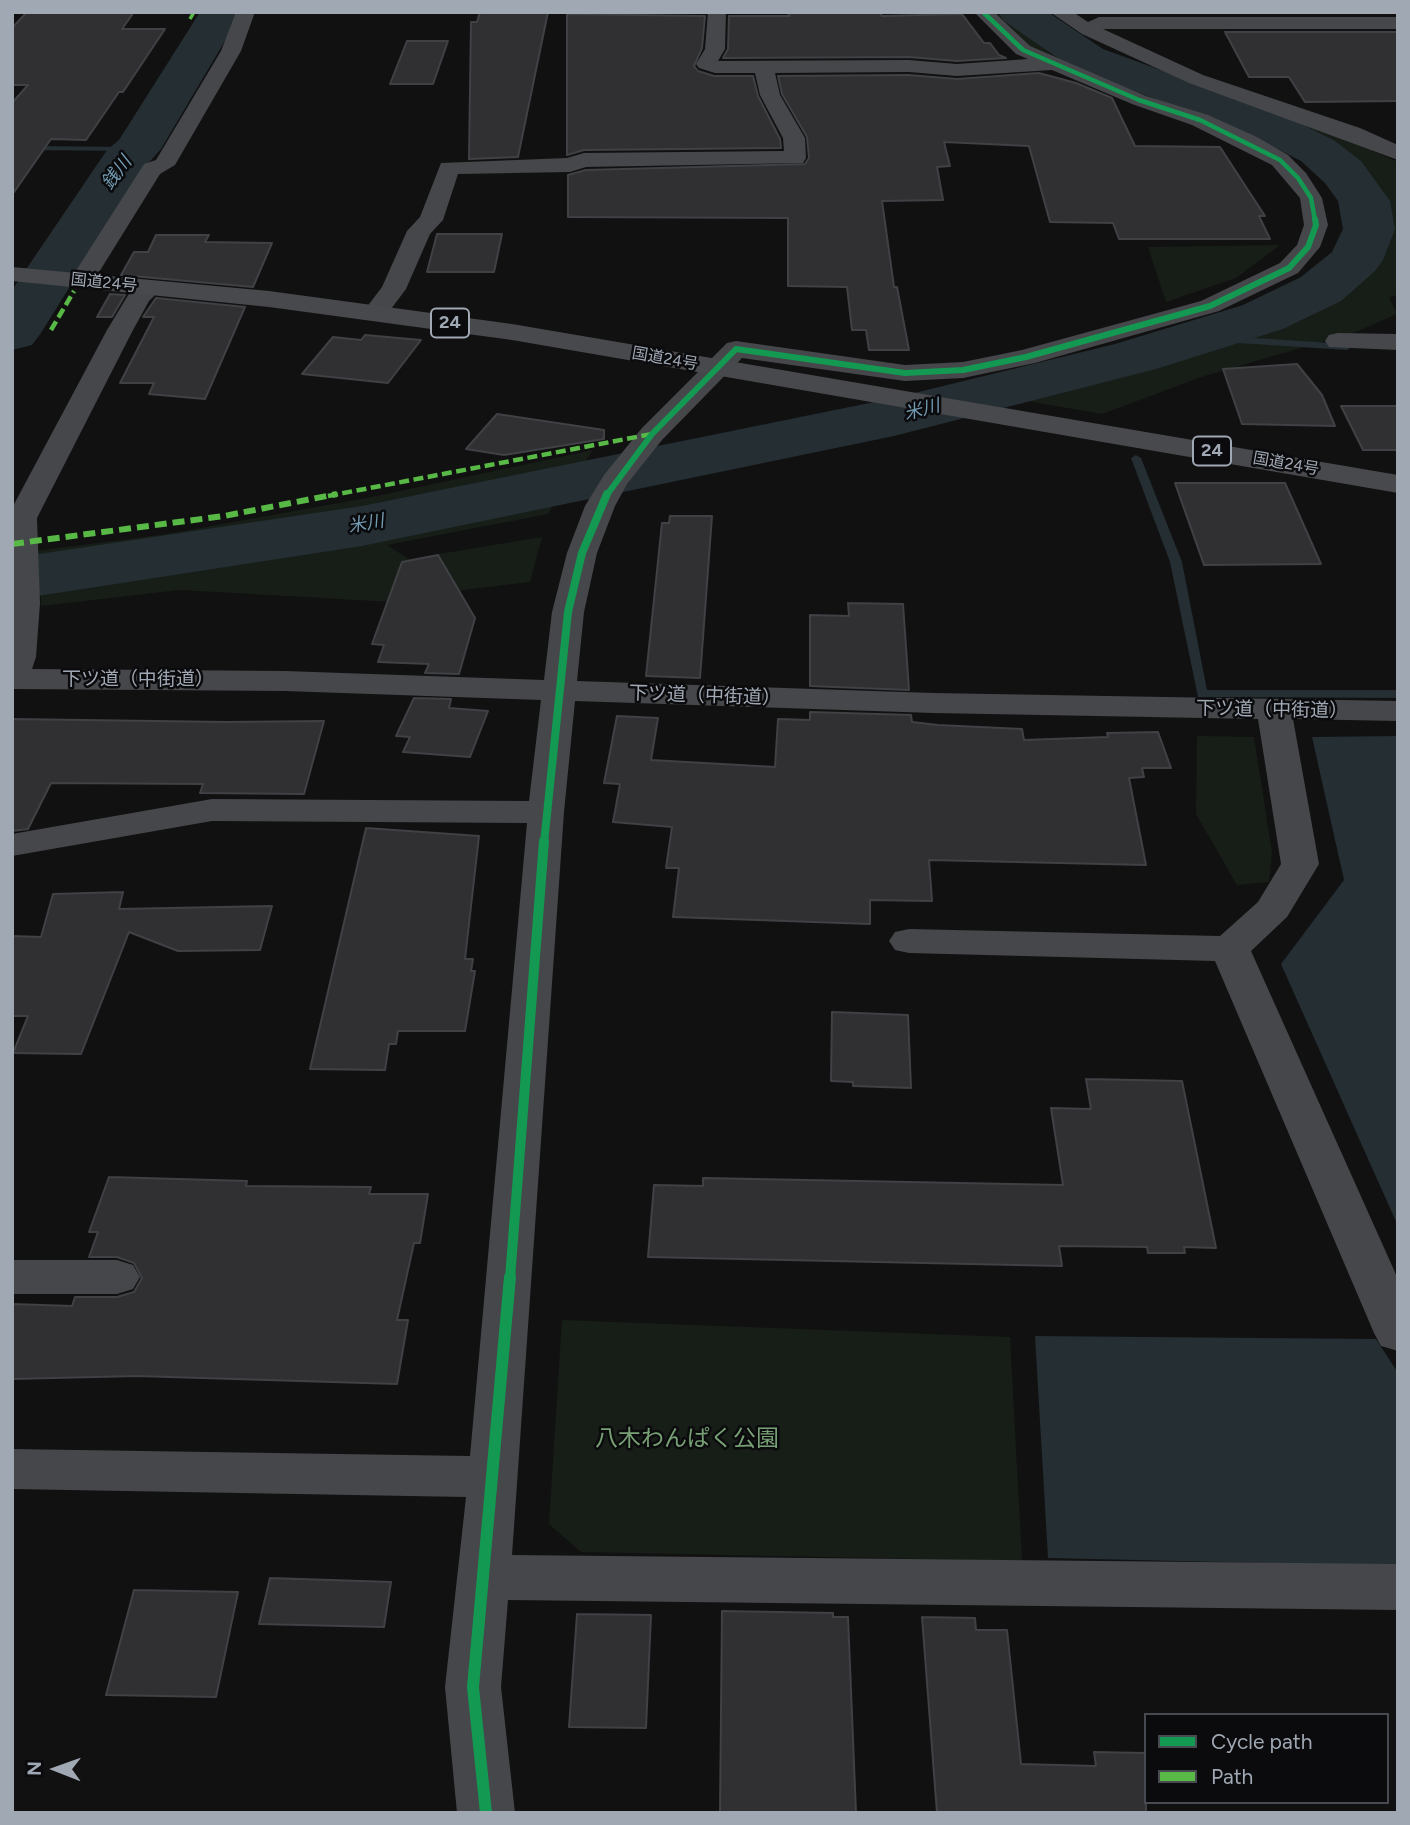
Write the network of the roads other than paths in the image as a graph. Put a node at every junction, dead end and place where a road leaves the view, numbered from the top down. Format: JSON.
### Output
{"nodes":[{"id":1,"x":246,"y":12,"type":"edge"},
{"id":2,"x":717,"y":12,"type":"edge"},
{"id":3,"x":1059,"y":12,"type":"edge"},
{"id":4,"x":980,"y":14,"type":"edge"},
{"id":5,"x":1192,"y":17,"type":"edge"},
{"id":6,"x":1351,"y":17,"type":"edge"},
{"id":7,"x":1398,"y":23,"type":"edge"},
{"id":8,"x":1088,"y":30,"type":"junction"},
{"id":9,"x":1147,"y":60,"type":"junction"},
{"id":10,"x":764,"y":67,"type":"junction"},
{"id":11,"x":1065,"y":68,"type":"junction"},
{"id":12,"x":1398,"y":153,"type":"edge"},
{"id":13,"x":13,"y":274,"type":"edge"},
{"id":14,"x":79,"y":280,"type":"junction"},
{"id":15,"x":150,"y":288,"type":"junction"},
{"id":16,"x":376,"y":312,"type":"junction"},
{"id":17,"x":1338,"y":341,"type":"dead end"},
{"id":18,"x":1398,"y":342,"type":"edge"},
{"id":19,"x":716,"y":367,"type":"junction"},
{"id":20,"x":1398,"y":484,"type":"edge"},
{"id":21,"x":12,"y":679,"type":"edge"},
{"id":22,"x":560,"y":691,"type":"junction"},
{"id":23,"x":1274,"y":711,"type":"junction"},
{"id":24,"x":1398,"y":711,"type":"edge"},
{"id":25,"x":546,"y":812,"type":"junction"},
{"id":26,"x":12,"y":845,"type":"edge"},
{"id":27,"x":909,"y":941,"type":"dead end"},
{"id":28,"x":1230,"y":949,"type":"junction"},
{"id":29,"x":12,"y":1277,"type":"edge"},
{"id":30,"x":117,"y":1277,"type":"dead end"},
{"id":31,"x":1398,"y":1333,"type":"edge"},
{"id":32,"x":12,"y":1469,"type":"edge"},
{"id":33,"x":494,"y":1477,"type":"junction"},
{"id":34,"x":483,"y":1577,"type":"junction"},
{"id":35,"x":1398,"y":1587,"type":"edge"},
{"id":36,"x":483,"y":1810,"type":"edge"}],
"edges":[{"from":1,"to":14,"type":"street"},
{"from":2,"to":10,"type":"street"},
{"from":3,"to":8,"type":"street"},
{"from":4,"to":11,"type":"street"},
{"from":5,"to":6,"type":"street"},
{"from":5,"to":8,"type":"street"},
{"from":6,"to":7,"type":"street"},
{"from":8,"to":9,"type":"street"},
{"from":9,"to":11,"type":"street"},
{"from":9,"to":12,"type":"street"},
{"from":10,"to":11,"type":"street"},
{"from":10,"to":16,"type":"street"},
{"from":11,"to":19,"type":"street"},
{"from":13,"to":14,"type":"highway","name":"国道24号","number":"24"},
{"from":14,"to":15,"type":"highway","name":"国道24号","number":"24"},
{"from":15,"to":16,"type":"highway","name":"国道24号","number":"24"},
{"from":15,"to":21,"type":"street"},
{"from":16,"to":19,"type":"highway","name":"国道24号","number":"24"},
{"from":17,"to":18,"type":"street"},
{"from":19,"to":20,"type":"highway","name":"国道24号","number":"24"},
{"from":19,"to":22,"type":"street"},
{"from":21,"to":22,"type":"street","name":"下ツ道（中街道）"},
{"from":22,"to":23,"type":"street","name":"下ツ道（中街道）"},
{"from":22,"to":25,"type":"street"},
{"from":23,"to":24,"type":"street","name":"下ツ道（中街道）"},
{"from":23,"to":28,"type":"street"},
{"from":25,"to":26,"type":"street"},
{"from":25,"to":33,"type":"street"},
{"from":27,"to":28,"type":"street"},
{"from":28,"to":31,"type":"street"},
{"from":29,"to":30,"type":"street"},
{"from":32,"to":33,"type":"street"},
{"from":33,"to":34,"type":"street"},
{"from":34,"to":35,"type":"street"},
{"from":34,"to":36,"type":"street"}]}
